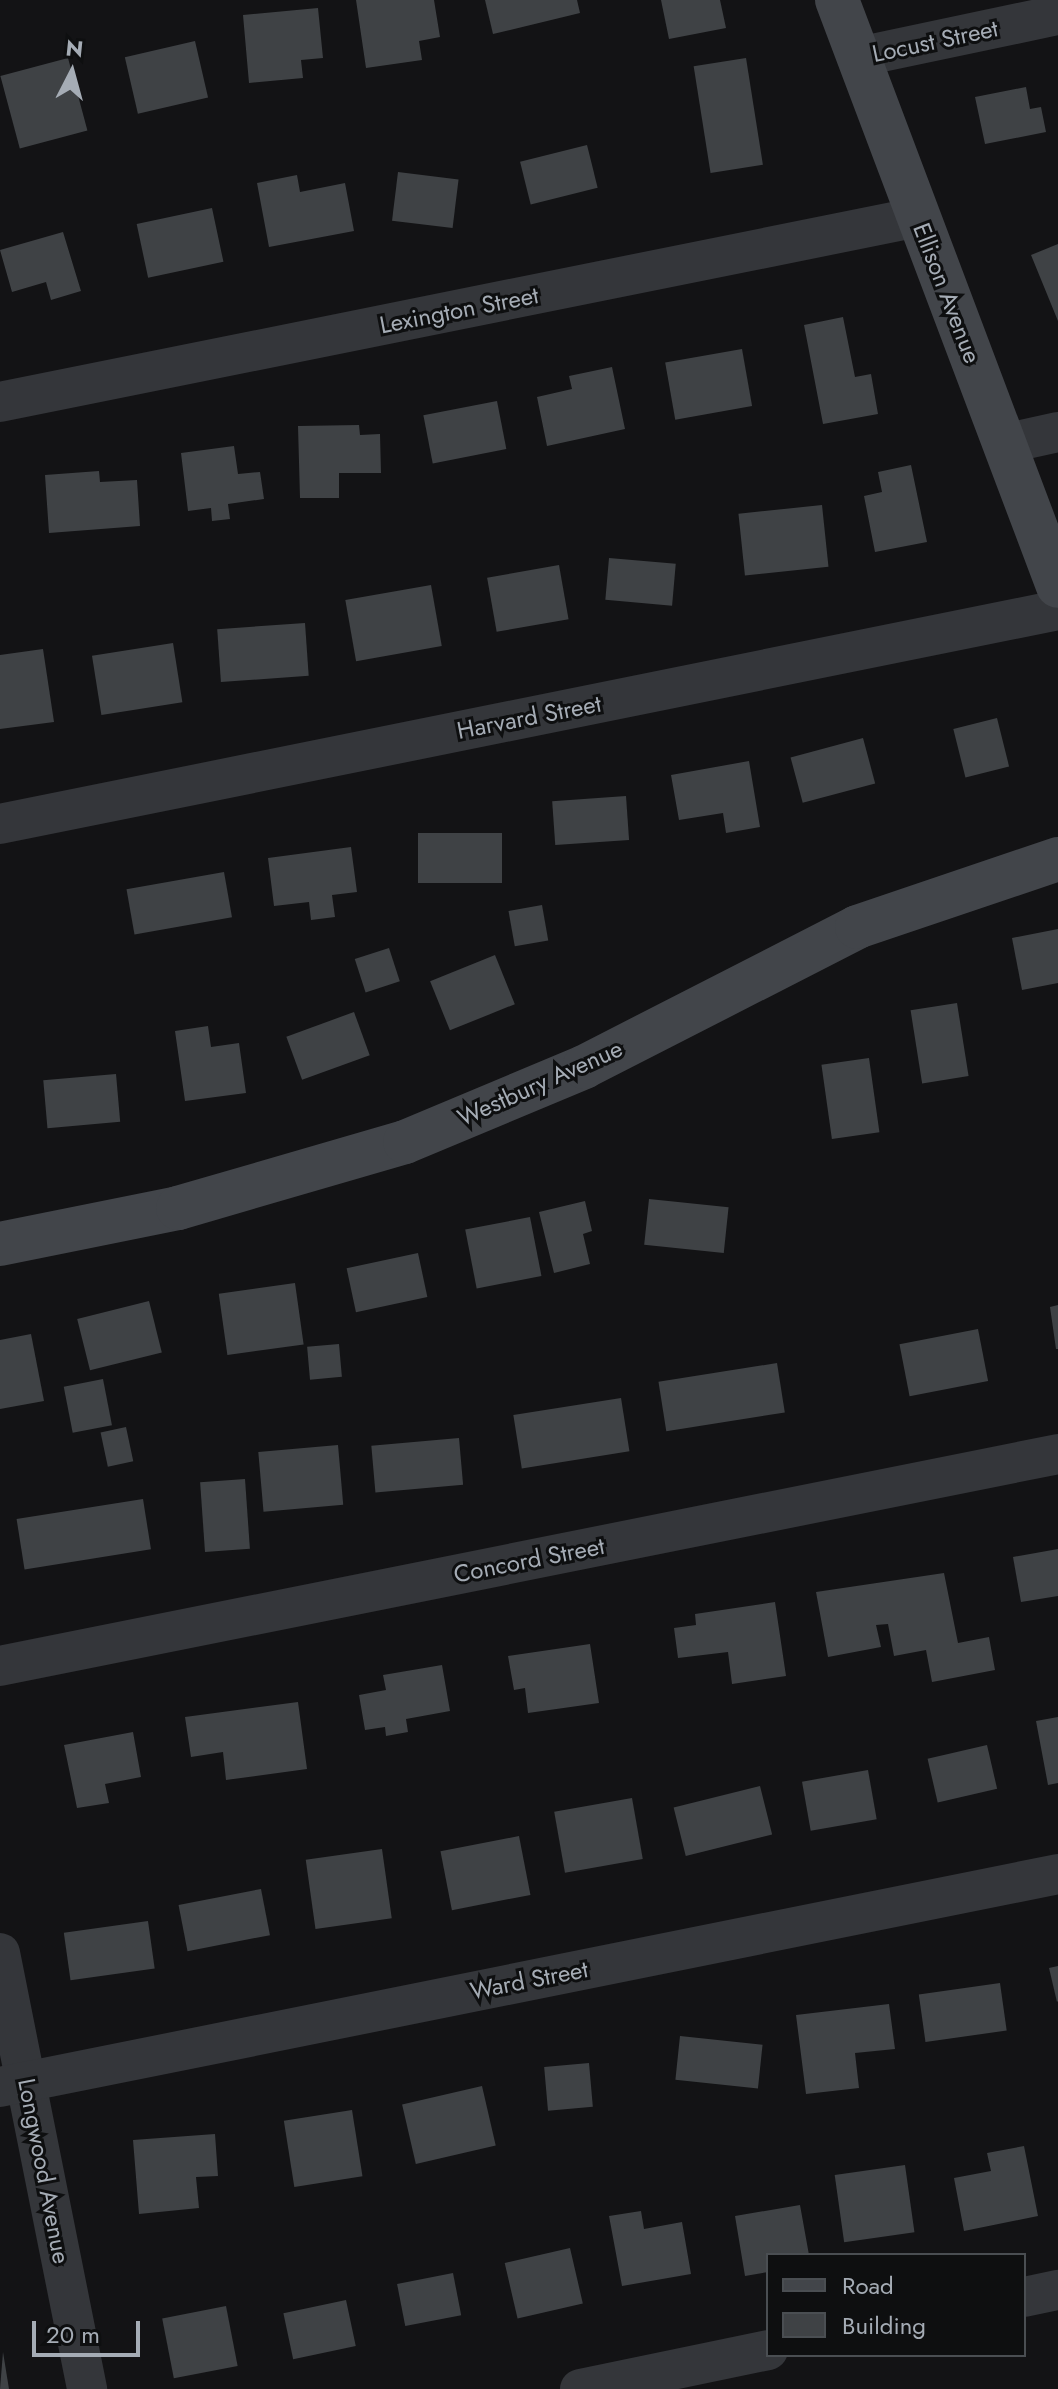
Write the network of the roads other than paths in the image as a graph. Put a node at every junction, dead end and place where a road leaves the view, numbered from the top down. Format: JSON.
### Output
{"nodes":[{"id":1,"x":837,"y":0,"type":"edge"},
{"id":2,"x":1058,"y":15,"type":"edge"},
{"id":3,"x":858,"y":57,"type":"junction"},
{"id":4,"x":918,"y":217,"type":"junction"},
{"id":5,"x":0,"y":402,"type":"edge"},
{"id":6,"x":1058,"y":432,"type":"edge"},
{"id":7,"x":1004,"y":444,"type":"junction"},
{"id":8,"x":1058,"y":586,"type":"edge"},
{"id":9,"x":1058,"y":610,"type":"edge"},
{"id":10,"x":0,"y":824,"type":"edge"},
{"id":11,"x":1058,"y":859,"type":"edge"},
{"id":12,"x":0,"y":1244,"type":"edge"},
{"id":13,"x":1058,"y":1454,"type":"edge"},
{"id":14,"x":0,"y":1666,"type":"edge"},
{"id":15,"x":1058,"y":1874,"type":"edge"},
{"id":16,"x":0,"y":1953,"type":"edge"},
{"id":17,"x":13,"y":2084,"type":"edge"},
{"id":18,"x":1058,"y":2290,"type":"edge"},
{"id":19,"x":1026,"y":2297,"type":"edge"},
{"id":20,"x":766,"y":2350,"type":"edge"},
{"id":21,"x":87,"y":2389,"type":"edge"},
{"id":22,"x":580,"y":2389,"type":"edge"}],
"edges":[{"from":1,"to":3,"type":"main road","name":"Ellison Avenue"},
{"from":2,"to":3,"type":"street","name":"Locust Street"},
{"from":3,"to":4,"type":"main road","name":"Ellison Avenue"},
{"from":4,"to":5,"type":"street","name":"Lexington Street"},
{"from":4,"to":7,"type":"main road","name":"Ellison Avenue"},
{"from":6,"to":7,"type":"street"},
{"from":7,"to":8,"type":"main road","name":"Ellison Avenue"},
{"from":9,"to":10,"type":"street","name":"Harvard Street"},
{"from":11,"to":12,"type":"main road","name":"Westbury Avenue"},
{"from":13,"to":14,"type":"street","name":"Concord Street"},
{"from":15,"to":17,"type":"street","name":"Ward Street"},
{"from":16,"to":17,"type":"street","name":"Longwood Avenue"},
{"from":17,"to":21,"type":"street","name":"Longwood Avenue"},
{"from":18,"to":19,"type":"street"},
{"from":20,"to":22,"type":"street"}]}
